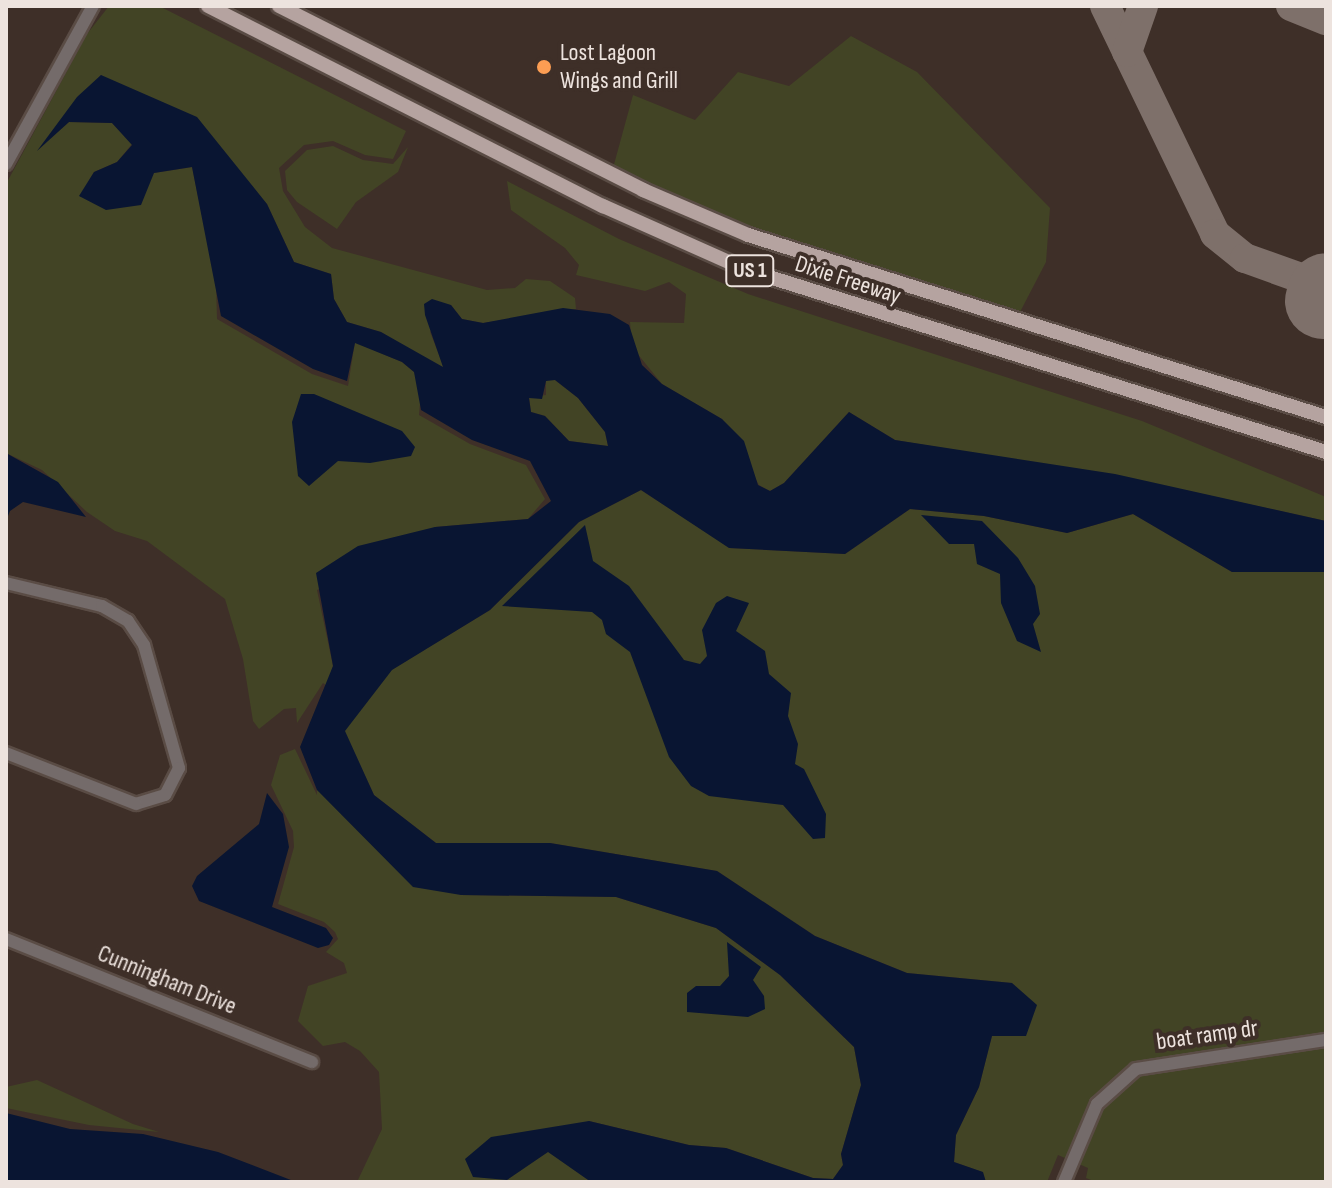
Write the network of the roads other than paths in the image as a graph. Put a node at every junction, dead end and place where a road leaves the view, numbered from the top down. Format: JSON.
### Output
{"nodes":[{"id":1,"x":93,"y":6,"type":"edge"},
{"id":2,"x":208,"y":6,"type":"edge"},
{"id":3,"x":279,"y":6,"type":"edge"},
{"id":4,"x":6,"y":164,"type":"edge"},
{"id":5,"x":1326,"y":417,"type":"edge"},
{"id":6,"x":1326,"y":452,"type":"edge"},
{"id":7,"x":6,"y":583,"type":"edge"},
{"id":8,"x":6,"y":753,"type":"edge"},
{"id":9,"x":6,"y":939,"type":"edge"},
{"id":10,"x":1326,"y":1040,"type":"edge"},
{"id":11,"x":312,"y":1062,"type":"dead end"},
{"id":12,"x":1064,"y":1182,"type":"edge"}],
"edges":[{"from":1,"to":4,"type":"street"},
{"from":2,"to":6,"type":"main road","name":"Dixie Freeway","number":"US 1"},
{"from":3,"to":5,"type":"main road","name":"Dixie Freeway","number":"US 1"},
{"from":7,"to":8,"type":"street"},
{"from":9,"to":11,"type":"street","name":"Cunningham Drive"},
{"from":10,"to":12,"type":"street","name":"boat ramp dr"}]}
